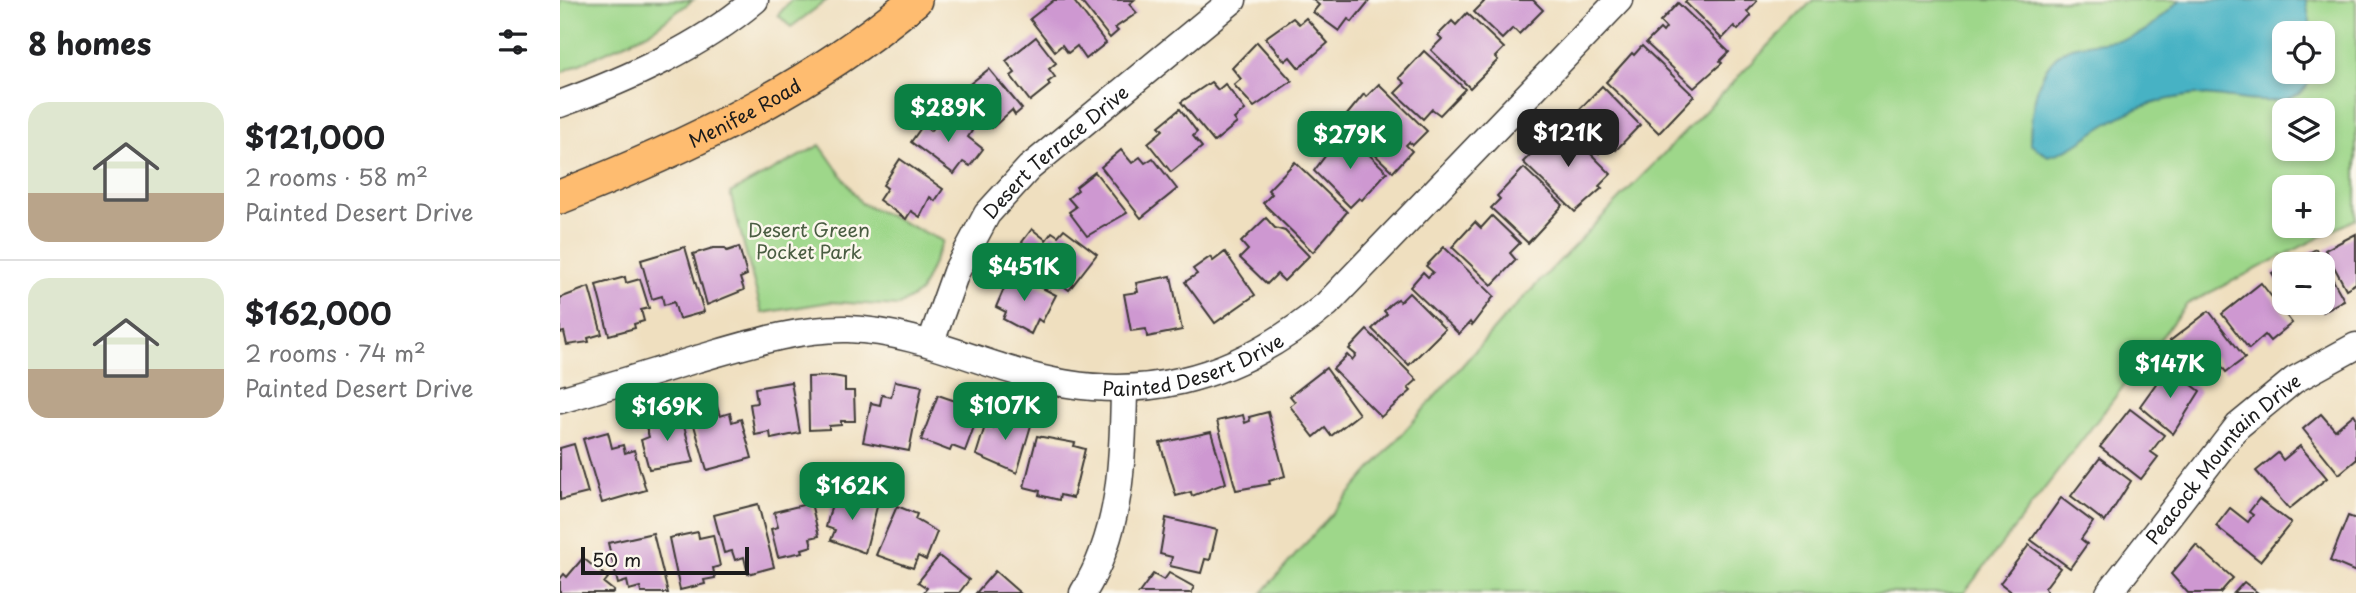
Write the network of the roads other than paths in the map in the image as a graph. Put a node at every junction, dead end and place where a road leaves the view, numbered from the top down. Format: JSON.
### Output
{"nodes":[{"id":1,"x":755,"y":0,"type":"edge"},
{"id":2,"x":915,"y":0,"type":"edge"},
{"id":3,"x":1233,"y":0,"type":"edge"},
{"id":4,"x":1619,"y":0,"type":"edge"},
{"id":5,"x":560,"y":104,"type":"edge"},
{"id":6,"x":560,"y":197,"type":"edge"},
{"id":7,"x":931,"y":342,"type":"junction"},
{"id":8,"x":2356,"y":346,"type":"edge"},
{"id":9,"x":1124,"y":390,"type":"junction"},
{"id":10,"x":560,"y":400,"type":"edge"},
{"id":11,"x":1083,"y":593,"type":"edge"},
{"id":12,"x":2109,"y":593,"type":"edge"}],
"edges":[{"from":1,"to":5,"type":"street"},
{"from":2,"to":6,"type":"main road","name":"Menifee Road"},
{"from":3,"to":7,"type":"street","name":"Desert Terrace Drive"},
{"from":4,"to":9,"type":"street","name":"Painted Desert Drive"},
{"from":7,"to":9,"type":"street","name":"Painted Desert Drive"},
{"from":7,"to":10,"type":"street","name":"Painted Desert Drive"},
{"from":8,"to":12,"type":"street","name":"Peacock Mountain Drive"},
{"from":9,"to":11,"type":"street"}]}
